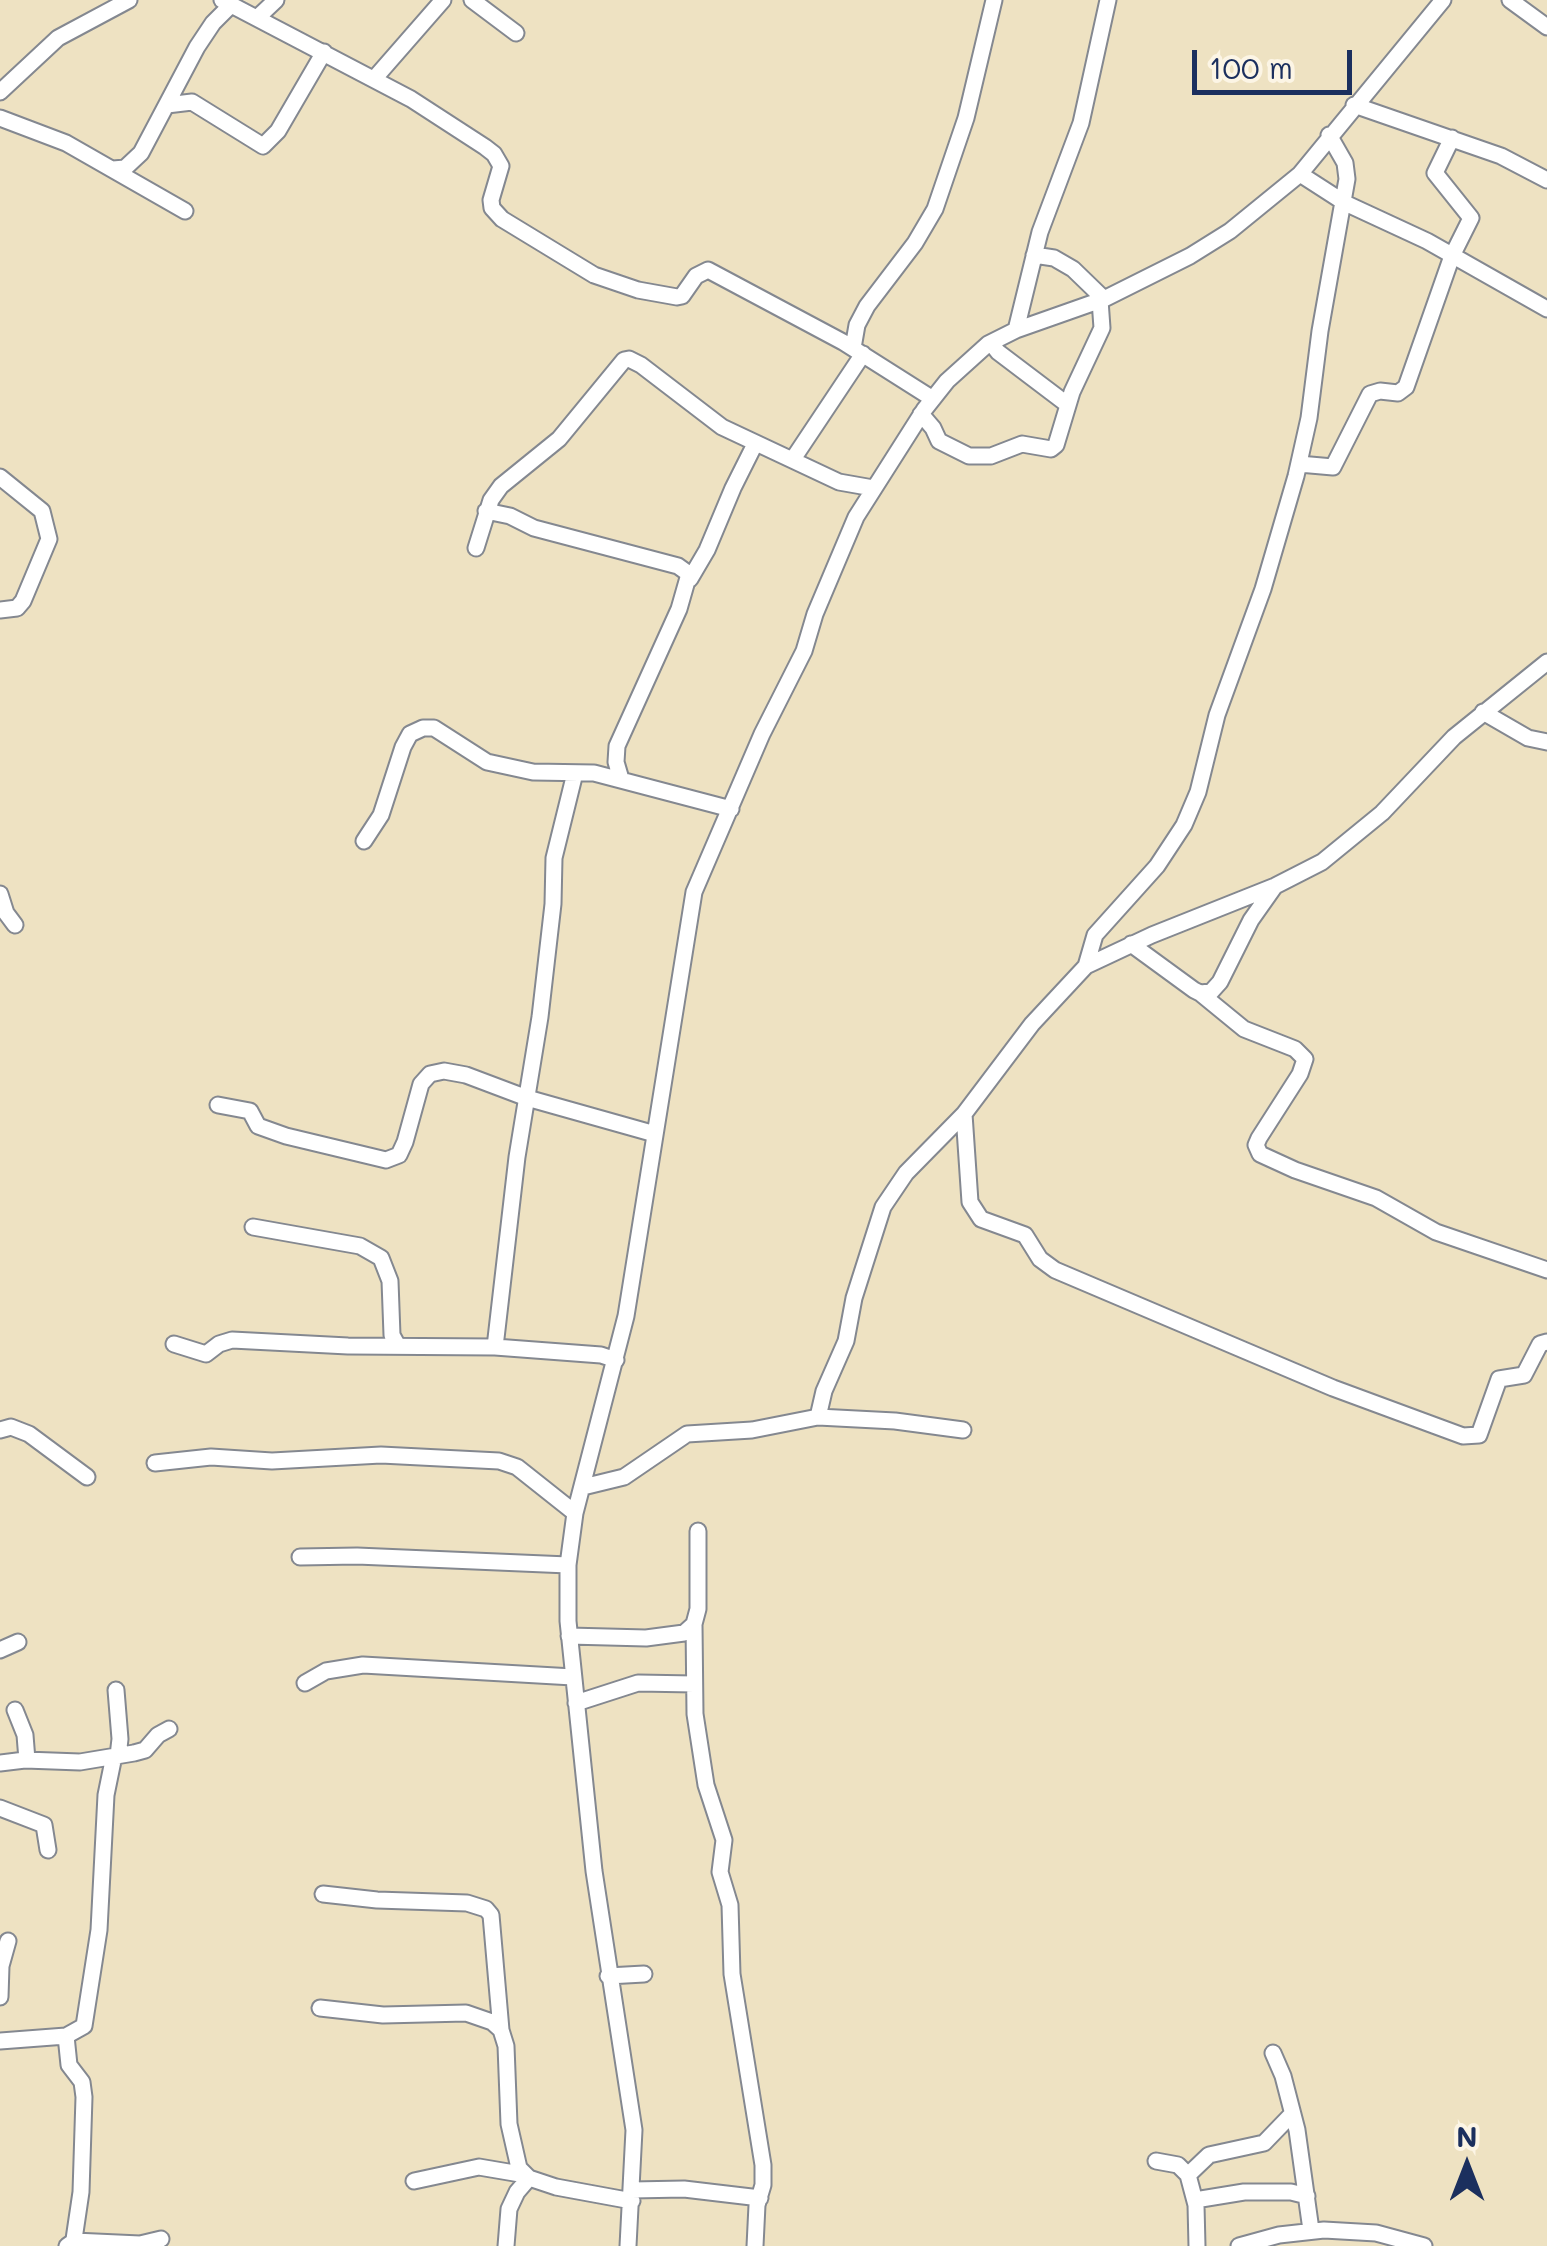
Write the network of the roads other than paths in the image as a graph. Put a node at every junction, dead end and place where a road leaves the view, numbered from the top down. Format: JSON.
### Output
{"nodes":[{"id":1,"x":129,"y":0,"type":"edge"},
{"id":2,"x":276,"y":0,"type":"edge"},
{"id":3,"x":443,"y":0,"type":"edge"},
{"id":4,"x":472,"y":0,"type":"edge"},
{"id":5,"x":1108,"y":0,"type":"edge"},
{"id":6,"x":1443,"y":0,"type":"edge"},
{"id":7,"x":1510,"y":0,"type":"edge"},
{"id":8,"x":992,"y":1,"type":"edge"},
{"id":9,"x":226,"y":3,"type":"edge"},
{"id":10,"x":258,"y":18,"type":"junction"},
{"id":11,"x":1547,"y":26,"type":"edge"},
{"id":12,"x":516,"y":33,"type":"dead end"},
{"id":13,"x":324,"y":52,"type":"junction"},
{"id":14,"x":374,"y":79,"type":"junction"},
{"id":15,"x":0,"y":92,"type":"edge"},
{"id":16,"x":167,"y":105,"type":"junction"},
{"id":17,"x":1354,"y":106,"type":"junction"},
{"id":18,"x":0,"y":118,"type":"edge"},
{"id":19,"x":1328,"y":135,"type":"junction"},
{"id":20,"x":1452,"y":138,"type":"junction"},
{"id":21,"x":113,"y":169,"type":"junction"},
{"id":22,"x":1300,"y":174,"type":"junction"},
{"id":23,"x":1547,"y":180,"type":"edge"},
{"id":24,"x":1345,"y":203,"type":"junction"},
{"id":25,"x":185,"y":211,"type":"dead end"},
{"id":26,"x":1034,"y":255,"type":"junction"},
{"id":27,"x":1452,"y":256,"type":"junction"},
{"id":28,"x":1102,"y":299,"type":"junction"},
{"id":29,"x":1547,"y":308,"type":"edge"},
{"id":30,"x":1016,"y":330,"type":"junction"},
{"id":31,"x":992,"y":343,"type":"junction"},
{"id":32,"x":858,"y":351,"type":"junction"},
{"id":33,"x":932,"y":399,"type":"junction"},
{"id":34,"x":1068,"y":405,"type":"junction"},
{"id":35,"x":921,"y":414,"type":"junction"},
{"id":36,"x":756,"y":444,"type":"junction"},
{"id":37,"x":793,"y":459,"type":"junction"},
{"id":38,"x":1299,"y":464,"type":"junction"},
{"id":39,"x":0,"y":477,"type":"edge"},
{"id":40,"x":872,"y":488,"type":"junction"},
{"id":41,"x":486,"y":511,"type":"junction"},
{"id":42,"x":476,"y":548,"type":"dead end"},
{"id":43,"x":700,"y":562,"type":"junction"},
{"id":44,"x":678,"y":566,"type":"junction"},
{"id":45,"x":690,"y":578,"type":"junction"},
{"id":46,"x":0,"y":610,"type":"edge"},
{"id":47,"x":1547,"y":662,"type":"edge"},
{"id":48,"x":1483,"y":712,"type":"junction"},
{"id":49,"x":1547,"y":742,"type":"edge"},
{"id":50,"x":574,"y":773,"type":"junction"},
{"id":51,"x":620,"y":778,"type":"junction"},
{"id":52,"x":731,"y":809,"type":"junction"},
{"id":53,"x":364,"y":841,"type":"dead end"},
{"id":54,"x":1275,"y":886,"type":"junction"},
{"id":55,"x":0,"y":894,"type":"edge"},
{"id":56,"x":15,"y":925,"type":"dead end"},
{"id":57,"x":1131,"y":944,"type":"junction"},
{"id":58,"x":1086,"y":966,"type":"junction"},
{"id":59,"x":1200,"y":993,"type":"junction"},
{"id":60,"x":527,"y":1098,"type":"junction"},
{"id":61,"x":218,"y":1106,"type":"dead end"},
{"id":62,"x":964,"y":1114,"type":"junction"},
{"id":63,"x":655,"y":1134,"type":"junction"},
{"id":64,"x":253,"y":1227,"type":"dead end"},
{"id":65,"x":1547,"y":1270,"type":"edge"},
{"id":66,"x":1547,"y":1342,"type":"edge"},
{"id":67,"x":174,"y":1344,"type":"dead end"},
{"id":68,"x":398,"y":1346,"type":"junction"},
{"id":69,"x":495,"y":1347,"type":"junction"},
{"id":70,"x":616,"y":1360,"type":"junction"},
{"id":71,"x":818,"y":1416,"type":"junction"},
{"id":72,"x":0,"y":1430,"type":"edge"},
{"id":73,"x":963,"y":1430,"type":"dead end"},
{"id":74,"x":155,"y":1463,"type":"dead end"},
{"id":75,"x":87,"y":1476,"type":"dead end"},
{"id":76,"x":583,"y":1487,"type":"junction"},
{"id":77,"x":574,"y":1513,"type":"junction"},
{"id":78,"x":698,"y":1531,"type":"dead end"},
{"id":79,"x":300,"y":1557,"type":"dead end"},
{"id":80,"x":568,"y":1565,"type":"junction"},
{"id":81,"x":694,"y":1624,"type":"junction"},
{"id":82,"x":569,"y":1636,"type":"junction"},
{"id":83,"x":18,"y":1642,"type":"dead end"},
{"id":84,"x":0,"y":1650,"type":"edge"},
{"id":85,"x":573,"y":1677,"type":"junction"},
{"id":86,"x":305,"y":1683,"type":"dead end"},
{"id":87,"x":694,"y":1684,"type":"junction"},
{"id":88,"x":116,"y":1690,"type":"dead end"},
{"id":89,"x":576,"y":1703,"type":"junction"},
{"id":90,"x":15,"y":1710,"type":"dead end"},
{"id":91,"x":169,"y":1729,"type":"dead end"},
{"id":92,"x":116,"y":1756,"type":"junction"},
{"id":93,"x":27,"y":1760,"type":"junction"},
{"id":94,"x":0,"y":1762,"type":"edge"},
{"id":95,"x":0,"y":1808,"type":"edge"},
{"id":96,"x":48,"y":1850,"type":"dead end"},
{"id":97,"x":323,"y":1894,"type":"dead end"},
{"id":98,"x":8,"y":1941,"type":"dead end"},
{"id":99,"x":644,"y":1974,"type":"dead end"},
{"id":100,"x":608,"y":1976,"type":"junction"},
{"id":101,"x":0,"y":1997,"type":"edge"},
{"id":102,"x":320,"y":2008,"type":"dead end"},
{"id":103,"x":501,"y":2030,"type":"junction"},
{"id":104,"x":66,"y":2036,"type":"junction"},
{"id":105,"x":0,"y":2042,"type":"edge"},
{"id":106,"x":1273,"y":2052,"type":"dead end"},
{"id":107,"x":1292,"y":2114,"type":"junction"},
{"id":108,"x":1156,"y":2161,"type":"dead end"},
{"id":109,"x":528,"y":2176,"type":"junction"},
{"id":110,"x":1188,"y":2176,"type":"junction"},
{"id":111,"x":414,"y":2181,"type":"dead end"},
{"id":112,"x":632,"y":2196,"type":"junction"},
{"id":113,"x":1308,"y":2196,"type":"junction"},
{"id":114,"x":760,"y":2198,"type":"junction"},
{"id":115,"x":1195,"y":2200,"type":"junction"},
{"id":116,"x":1309,"y":2236,"type":"edge"},
{"id":117,"x":160,"y":2238,"type":"dead end"},
{"id":118,"x":71,"y":2244,"type":"edge"},
{"id":119,"x":506,"y":2246,"type":"edge"},
{"id":120,"x":628,"y":2246,"type":"edge"},
{"id":121,"x":756,"y":2246,"type":"edge"},
{"id":122,"x":1198,"y":2246,"type":"edge"},
{"id":123,"x":1239,"y":2246,"type":"edge"},
{"id":124,"x":1424,"y":2246,"type":"edge"}],
"edges":[{"from":1,"to":15,"type":"street"},
{"from":2,"to":10,"type":"street"},
{"from":3,"to":14,"type":"street"},
{"from":4,"to":12,"type":"street"},
{"from":5,"to":26,"type":"street"},
{"from":6,"to":17,"type":"street"},
{"from":7,"to":11,"type":"street"},
{"from":8,"to":32,"type":"street"},
{"from":9,"to":10,"type":"street"},
{"from":9,"to":16,"type":"street"},
{"from":10,"to":13,"type":"street"},
{"from":13,"to":14,"type":"street"},
{"from":13,"to":16,"type":"street"},
{"from":14,"to":32,"type":"street"},
{"from":16,"to":21,"type":"street"},
{"from":17,"to":19,"type":"street"},
{"from":17,"to":20,"type":"street"},
{"from":18,"to":21,"type":"street"},
{"from":19,"to":22,"type":"street"},
{"from":19,"to":24,"type":"street"},
{"from":20,"to":23,"type":"street"},
{"from":20,"to":27,"type":"street"},
{"from":21,"to":25,"type":"street"},
{"from":22,"to":24,"type":"street"},
{"from":22,"to":28,"type":"street"},
{"from":24,"to":27,"type":"street"},
{"from":24,"to":38,"type":"street"},
{"from":26,"to":28,"type":"street"},
{"from":26,"to":30,"type":"street"},
{"from":27,"to":29,"type":"street"},
{"from":27,"to":38,"type":"street"},
{"from":28,"to":30,"type":"street"},
{"from":28,"to":34,"type":"street"},
{"from":30,"to":31,"type":"street"},
{"from":31,"to":33,"type":"street"},
{"from":31,"to":34,"type":"street"},
{"from":32,"to":33,"type":"street"},
{"from":32,"to":37,"type":"street"},
{"from":33,"to":35,"type":"street"},
{"from":34,"to":35,"type":"street"},
{"from":35,"to":40,"type":"street"},
{"from":36,"to":37,"type":"street"},
{"from":36,"to":41,"type":"street"},
{"from":36,"to":43,"type":"street"},
{"from":37,"to":40,"type":"street"},
{"from":38,"to":58,"type":"street"},
{"from":39,"to":46,"type":"street"},
{"from":40,"to":52,"type":"street"},
{"from":41,"to":42,"type":"street"},
{"from":41,"to":44,"type":"street"},
{"from":43,"to":44,"type":"street"},
{"from":43,"to":45,"type":"street"},
{"from":44,"to":45,"type":"street"},
{"from":45,"to":51,"type":"street"},
{"from":47,"to":48,"type":"street"},
{"from":48,"to":49,"type":"street"},
{"from":48,"to":54,"type":"street"},
{"from":50,"to":51,"type":"street"},
{"from":50,"to":53,"type":"street"},
{"from":50,"to":60,"type":"street"},
{"from":51,"to":52,"type":"street"},
{"from":52,"to":63,"type":"street"},
{"from":54,"to":57,"type":"street"},
{"from":54,"to":59,"type":"street"},
{"from":55,"to":56,"type":"street"},
{"from":57,"to":58,"type":"street"},
{"from":57,"to":59,"type":"street"},
{"from":58,"to":62,"type":"street"},
{"from":59,"to":65,"type":"street"},
{"from":60,"to":61,"type":"street"},
{"from":60,"to":63,"type":"street"},
{"from":60,"to":69,"type":"street"},
{"from":62,"to":66,"type":"street"},
{"from":62,"to":71,"type":"street"},
{"from":63,"to":70,"type":"street"},
{"from":64,"to":68,"type":"street"},
{"from":67,"to":68,"type":"street"},
{"from":68,"to":69,"type":"street"},
{"from":69,"to":70,"type":"street"},
{"from":70,"to":76,"type":"street"},
{"from":71,"to":73,"type":"street"},
{"from":71,"to":76,"type":"street"},
{"from":72,"to":75,"type":"street"},
{"from":74,"to":77,"type":"street"},
{"from":76,"to":77,"type":"street"},
{"from":77,"to":80,"type":"street"},
{"from":78,"to":81,"type":"street"},
{"from":79,"to":80,"type":"street"},
{"from":80,"to":82,"type":"street"},
{"from":81,"to":82,"type":"street"},
{"from":81,"to":87,"type":"street"},
{"from":82,"to":85,"type":"street"},
{"from":83,"to":84,"type":"street"},
{"from":85,"to":86,"type":"street"},
{"from":85,"to":89,"type":"street"},
{"from":87,"to":89,"type":"street"},
{"from":87,"to":114,"type":"street"},
{"from":88,"to":92,"type":"street"},
{"from":89,"to":100,"type":"street"},
{"from":90,"to":93,"type":"street"},
{"from":91,"to":92,"type":"street"},
{"from":92,"to":93,"type":"street"},
{"from":92,"to":104,"type":"street"},
{"from":93,"to":94,"type":"street"},
{"from":95,"to":96,"type":"street"},
{"from":97,"to":103,"type":"street"},
{"from":98,"to":101,"type":"street"},
{"from":99,"to":100,"type":"street"},
{"from":100,"to":112,"type":"street"},
{"from":102,"to":103,"type":"street"},
{"from":103,"to":109,"type":"street"},
{"from":104,"to":105,"type":"street"},
{"from":104,"to":118,"type":"street"},
{"from":106,"to":107,"type":"street"},
{"from":107,"to":110,"type":"street"},
{"from":107,"to":113,"type":"street"},
{"from":108,"to":110,"type":"street"},
{"from":109,"to":111,"type":"street"},
{"from":109,"to":112,"type":"street"},
{"from":109,"to":119,"type":"street"},
{"from":110,"to":115,"type":"street"},
{"from":112,"to":114,"type":"street"},
{"from":112,"to":120,"type":"street"},
{"from":113,"to":115,"type":"street"},
{"from":113,"to":116,"type":"street"},
{"from":114,"to":121,"type":"street"},
{"from":115,"to":122,"type":"street"},
{"from":116,"to":123,"type":"street"},
{"from":116,"to":124,"type":"street"},
{"from":117,"to":118,"type":"street"}]}
